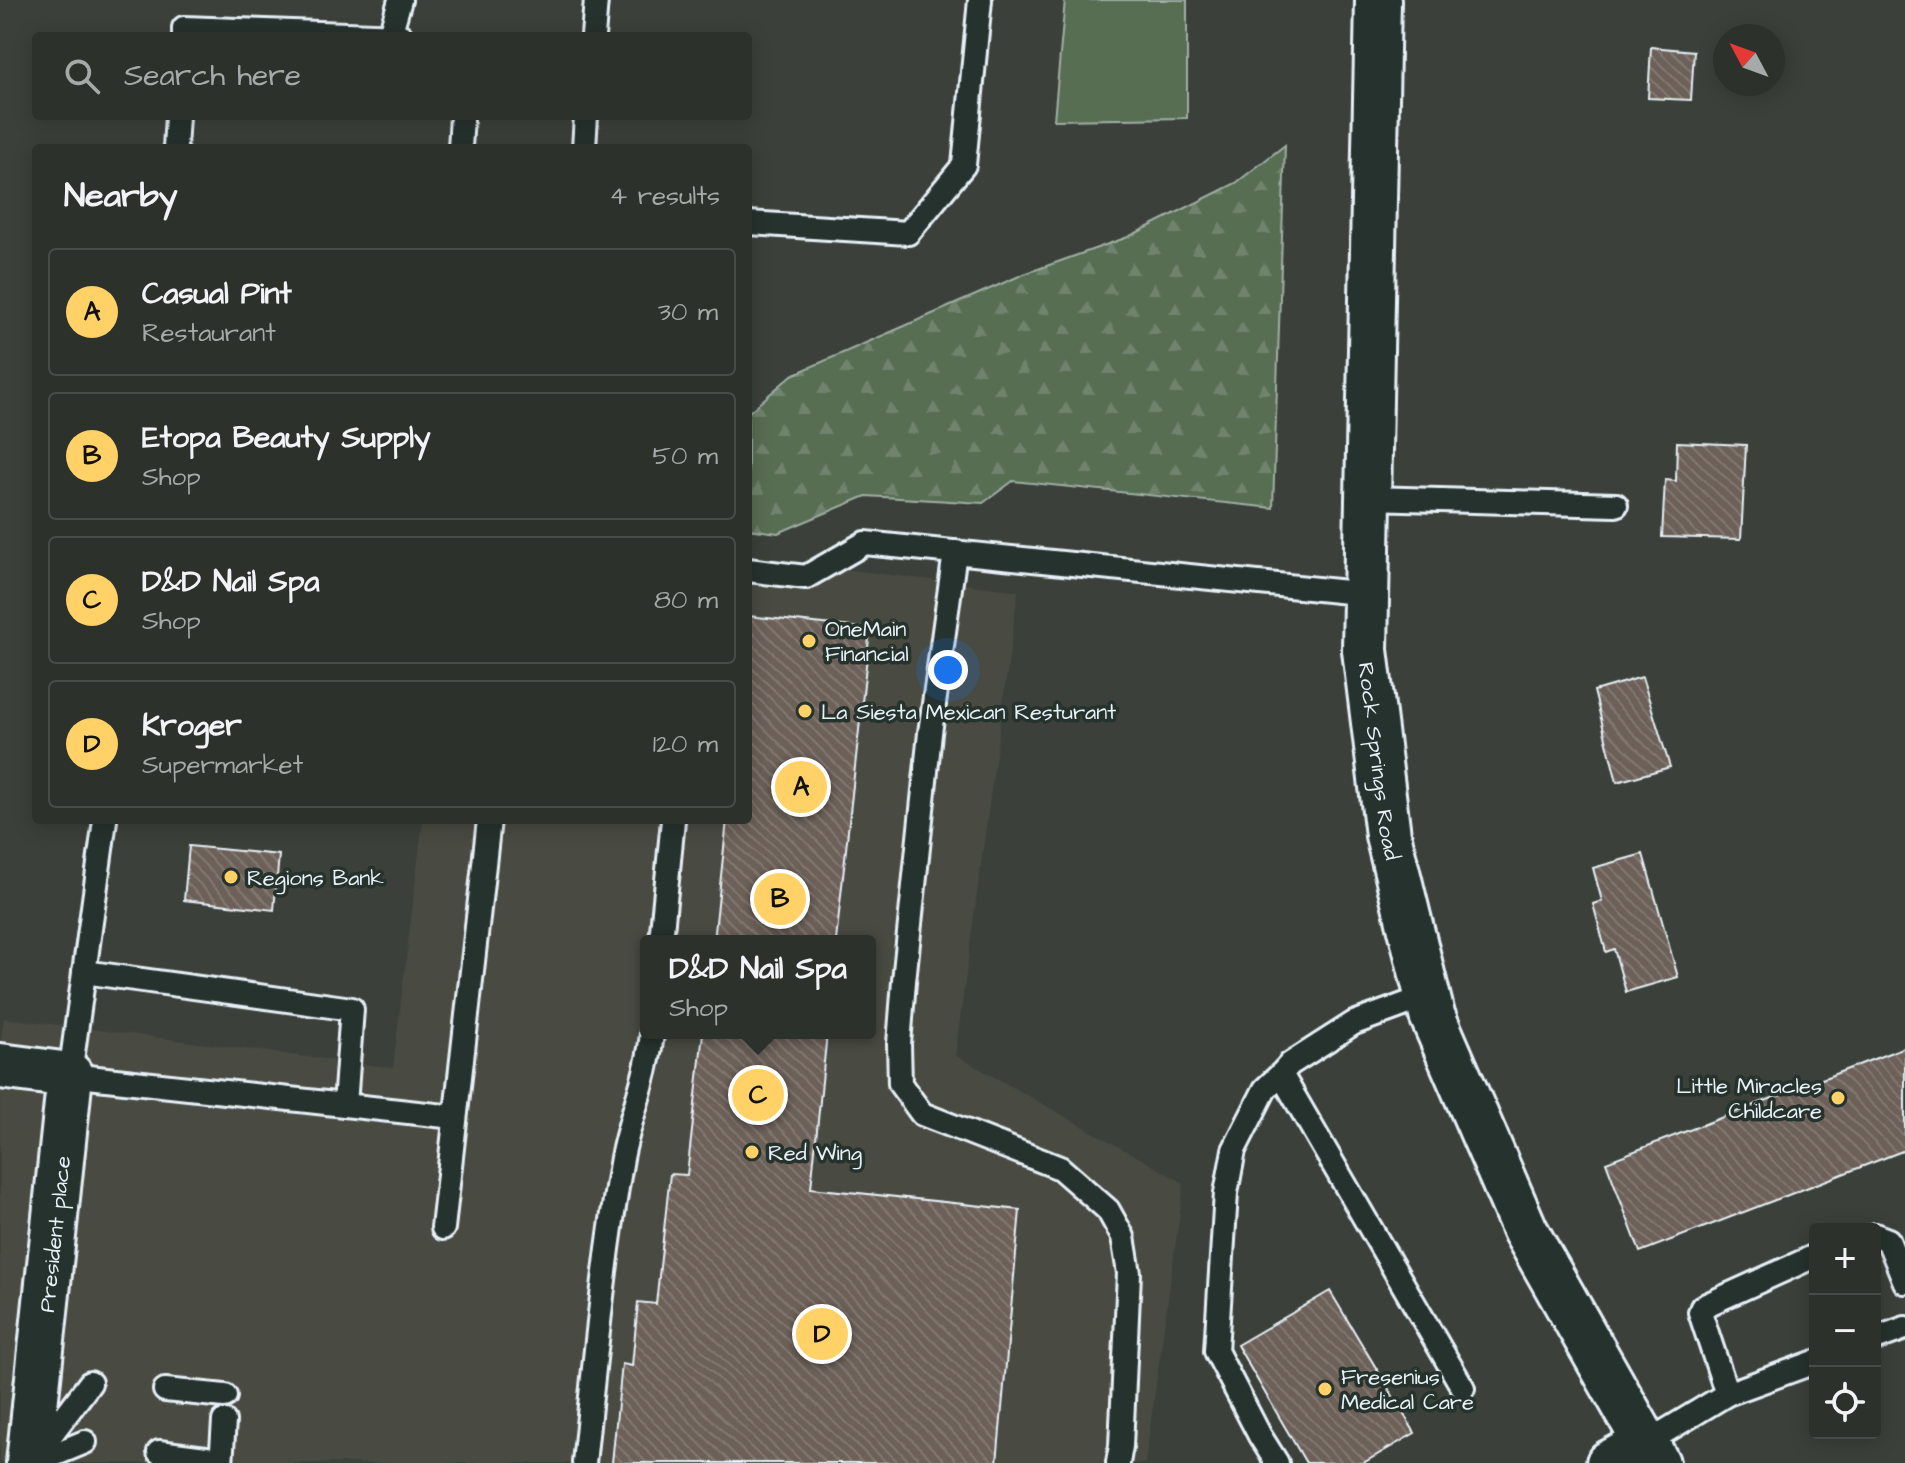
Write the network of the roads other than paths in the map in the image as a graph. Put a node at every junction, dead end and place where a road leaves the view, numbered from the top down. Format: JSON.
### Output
{"nodes":[{"id":1,"x":400,"y":0,"type":"edge"},
{"id":2,"x":596,"y":0,"type":"edge"},
{"id":3,"x":980,"y":0,"type":"edge"},
{"id":4,"x":1378,"y":0,"type":"edge"},
{"id":5,"x":184,"y":32,"type":"edge"},
{"id":6,"x":305,"y":32,"type":"edge"},
{"id":7,"x":396,"y":32,"type":"edge"},
{"id":8,"x":593,"y":32,"type":"edge"},
{"id":9,"x":177,"y":120,"type":"edge"},
{"id":10,"x":462,"y":120,"type":"edge"},
{"id":11,"x":586,"y":120,"type":"edge"},
{"id":12,"x":175,"y":144,"type":"edge"},
{"id":13,"x":460,"y":144,"type":"edge"},
{"id":14,"x":584,"y":144,"type":"edge"},
{"id":15,"x":752,"y":223,"type":"edge"},
{"id":16,"x":1370,"y":498,"type":"junction"},
{"id":17,"x":1616,"y":505,"type":"dead end"},
{"id":18,"x":955,"y":552,"type":"junction"},
{"id":19,"x":752,"y":570,"type":"edge"},
{"id":20,"x":1367,"y":594,"type":"junction"},
{"id":21,"x":104,"y":824,"type":"edge"},
{"id":22,"x":489,"y":824,"type":"edge"},
{"id":23,"x":673,"y":824,"type":"edge"},
{"id":24,"x":662,"y":935,"type":"edge"},
{"id":25,"x":84,"y":972,"type":"junction"},
{"id":26,"x":1428,"y":996,"type":"junction"},
{"id":27,"x":652,"y":1039,"type":"edge"},
{"id":28,"x":0,"y":1066,"type":"edge"},
{"id":29,"x":1281,"y":1074,"type":"junction"},
{"id":30,"x":70,"y":1075,"type":"junction"},
{"id":31,"x":345,"y":1105,"type":"junction"},
{"id":32,"x":454,"y":1117,"type":"junction"},
{"id":33,"x":443,"y":1228,"type":"dead end"},
{"id":34,"x":1881,"y":1237,"type":"edge"},
{"id":35,"x":1809,"y":1259,"type":"edge"},
{"id":36,"x":1905,"y":1282,"type":"edge"},
{"id":37,"x":1905,"y":1328,"type":"edge"},
{"id":38,"x":1881,"y":1337,"type":"edge"},
{"id":39,"x":1809,"y":1364,"type":"edge"},
{"id":40,"x":90,"y":1383,"type":"dead end"},
{"id":41,"x":1463,"y":1388,"type":"dead end"},
{"id":42,"x":165,"y":1390,"type":"dead end"},
{"id":43,"x":1727,"y":1394,"type":"junction"},
{"id":44,"x":225,"y":1396,"type":"dead end"},
{"id":45,"x":224,"y":1421,"type":"dead end"},
{"id":46,"x":85,"y":1442,"type":"dead end"},
{"id":47,"x":159,"y":1452,"type":"dead end"},
{"id":48,"x":1637,"y":1456,"type":"edge"},
{"id":49,"x":221,"y":1462,"type":"edge"},
{"id":50,"x":31,"y":1463,"type":"edge"},
{"id":51,"x":584,"y":1463,"type":"edge"},
{"id":52,"x":1118,"y":1463,"type":"edge"},
{"id":53,"x":1277,"y":1463,"type":"edge"}],
"edges":[{"from":1,"to":7,"type":"lane"},
{"from":2,"to":8,"type":"lane"},
{"from":3,"to":15,"type":"lane"},
{"from":4,"to":16,"type":"street","name":"Rock Springs Road"},
{"from":5,"to":6,"type":"lane"},
{"from":9,"to":12,"type":"lane"},
{"from":10,"to":13,"type":"lane"},
{"from":11,"to":14,"type":"lane"},
{"from":16,"to":17,"type":"lane"},
{"from":16,"to":20,"type":"street","name":"Rock Springs Road"},
{"from":18,"to":19,"type":"lane"},
{"from":18,"to":20,"type":"lane"},
{"from":18,"to":52,"type":"lane"},
{"from":20,"to":26,"type":"street","name":"Rock Springs Road"},
{"from":21,"to":25,"type":"lane"},
{"from":22,"to":32,"type":"lane"},
{"from":23,"to":24,"type":"lane"},
{"from":25,"to":30,"type":"lane"},
{"from":25,"to":31,"type":"lane"},
{"from":26,"to":29,"type":"lane"},
{"from":26,"to":48,"type":"street","name":"Rock Springs Road"},
{"from":27,"to":51,"type":"lane"},
{"from":28,"to":30,"type":"street"},
{"from":29,"to":41,"type":"lane"},
{"from":29,"to":53,"type":"lane"},
{"from":30,"to":31,"type":"lane"},
{"from":30,"to":50,"type":"street","name":"President place"},
{"from":31,"to":32,"type":"lane"},
{"from":32,"to":33,"type":"lane"},
{"from":34,"to":36,"type":"lane"},
{"from":35,"to":43,"type":"lane"},
{"from":37,"to":38,"type":"lane"},
{"from":39,"to":43,"type":"lane"},
{"from":40,"to":50,"type":"lane"},
{"from":42,"to":44,"type":"lane"},
{"from":43,"to":48,"type":"lane"},
{"from":45,"to":49,"type":"lane"},
{"from":46,"to":50,"type":"lane"},
{"from":47,"to":49,"type":"lane"}]}
